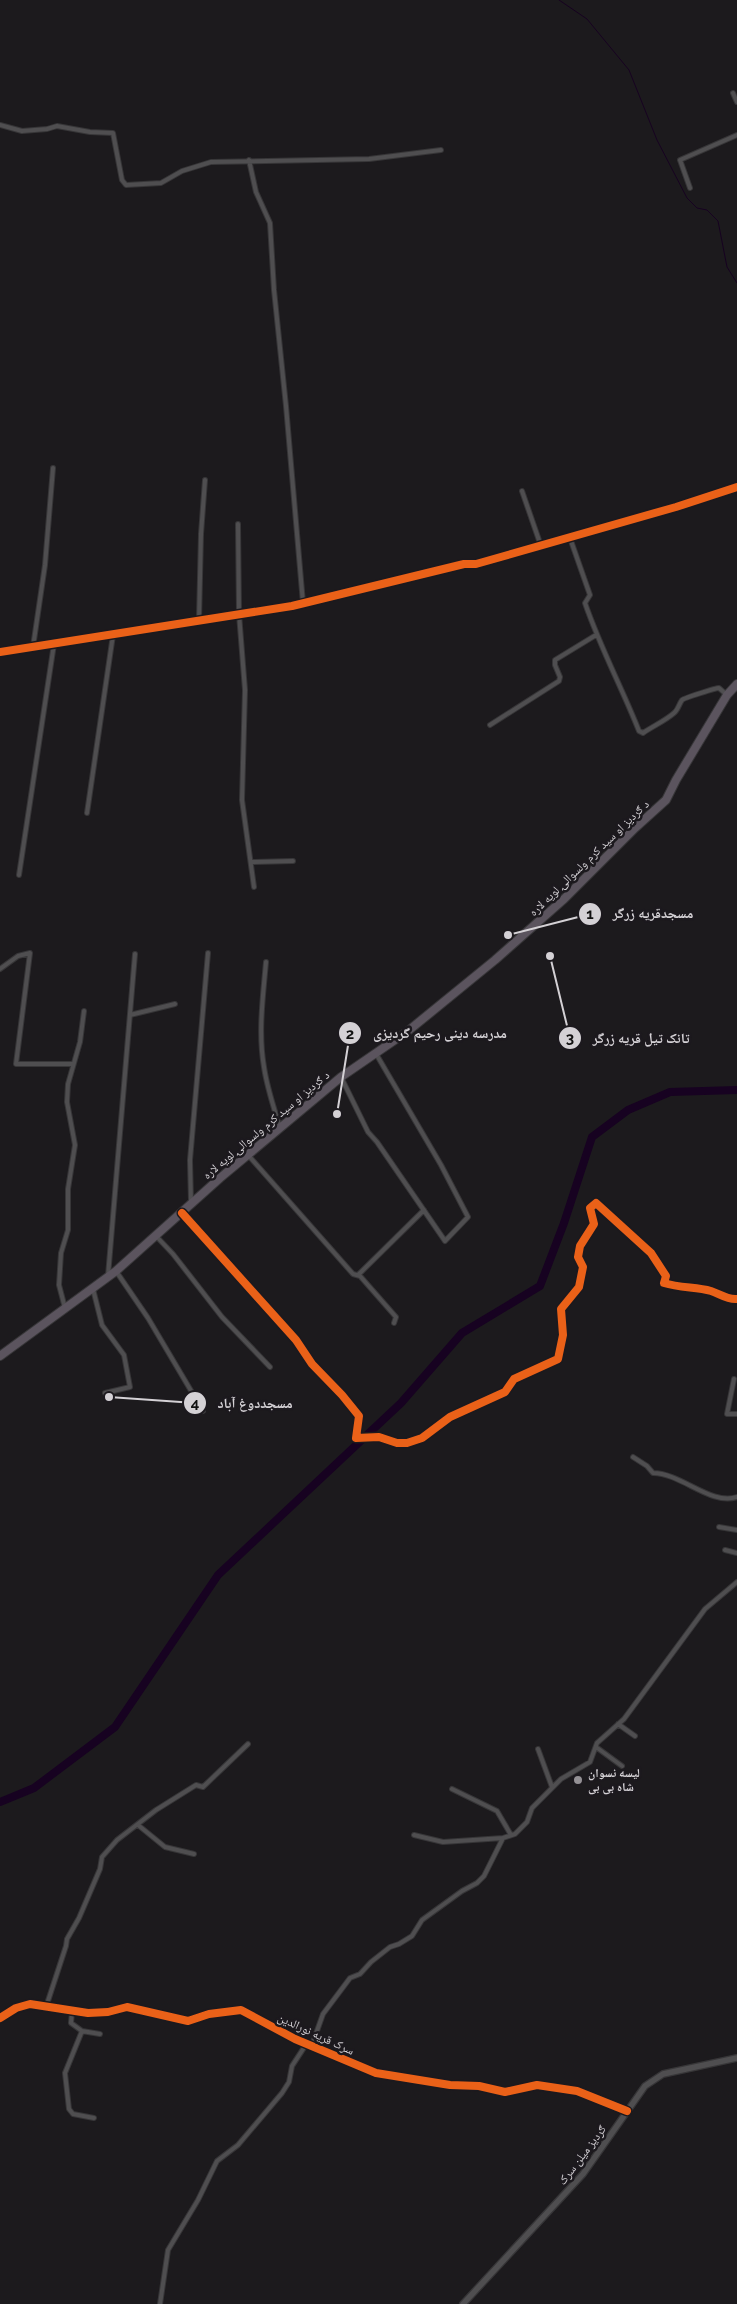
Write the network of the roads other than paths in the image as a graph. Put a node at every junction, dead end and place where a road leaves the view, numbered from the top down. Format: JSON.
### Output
{"nodes":[{"id":1,"x":733,"y":94,"type":"dead end"},
{"id":2,"x":737,"y":102,"type":"edge"},
{"id":3,"x":0,"y":125,"type":"edge"},
{"id":4,"x":737,"y":135,"type":"edge"},
{"id":5,"x":441,"y":150,"type":"dead end"},
{"id":6,"x":249,"y":160,"type":"junction"},
{"id":7,"x":690,"y":188,"type":"dead end"},
{"id":8,"x":53,"y":468,"type":"dead end"},
{"id":9,"x":205,"y":480,"type":"dead end"},
{"id":10,"x":737,"y":487,"type":"edge"},
{"id":11,"x":522,"y":491,"type":"dead end"},
{"id":12,"x":238,"y":524,"type":"dead end"},
{"id":13,"x":570,"y":538,"type":"junction"},
{"id":14,"x":540,"y":546,"type":"junction"},
{"id":15,"x":303,"y":603,"type":"junction"},
{"id":16,"x":239,"y":614,"type":"junction"},
{"id":17,"x":199,"y":620,"type":"junction"},
{"id":18,"x":113,"y":635,"type":"junction"},
{"id":19,"x":596,"y":635,"type":"junction"},
{"id":20,"x":54,"y":644,"type":"junction"},
{"id":21,"x":33,"y":647,"type":"junction"},
{"id":22,"x":0,"y":652,"type":"edge"},
{"id":23,"x":737,"y":684,"type":"edge"},
{"id":24,"x":727,"y":694,"type":"junction"},
{"id":25,"x":490,"y":725,"type":"dead end"},
{"id":26,"x":87,"y":813,"type":"dead end"},
{"id":27,"x":293,"y":861,"type":"dead end"},
{"id":28,"x":252,"y":862,"type":"junction"},
{"id":29,"x":19,"y":875,"type":"dead end"},
{"id":30,"x":254,"y":887,"type":"dead end"},
{"id":31,"x":208,"y":953,"type":"dead end"},
{"id":32,"x":135,"y":954,"type":"dead end"},
{"id":33,"x":266,"y":962,"type":"dead end"},
{"id":34,"x":0,"y":969,"type":"edge"},
{"id":35,"x":175,"y":1004,"type":"dead end"},
{"id":36,"x":84,"y":1010,"type":"dead end"},
{"id":37,"x":130,"y":1015,"type":"junction"},
{"id":38,"x":375,"y":1052,"type":"junction"},
{"id":39,"x":72,"y":1064,"type":"junction"},
{"id":40,"x":341,"y":1077,"type":"junction"},
{"id":41,"x":280,"y":1128,"type":"junction"},
{"id":42,"x":248,"y":1154,"type":"junction"},
{"id":43,"x":192,"y":1205,"type":"junction"},
{"id":44,"x":424,"y":1210,"type":"junction"},
{"id":45,"x":182,"y":1212,"type":"junction"},
{"id":46,"x":156,"y":1236,"type":"junction"},
{"id":47,"x":116,"y":1271,"type":"junction"},
{"id":48,"x":356,"y":1276,"type":"junction"},
{"id":49,"x":108,"y":1277,"type":"junction"},
{"id":50,"x":93,"y":1288,"type":"junction"},
{"id":51,"x":737,"y":1299,"type":"edge"},
{"id":52,"x":65,"y":1308,"type":"junction"},
{"id":53,"x":394,"y":1323,"type":"dead end"},
{"id":54,"x":0,"y":1356,"type":"edge"},
{"id":55,"x":270,"y":1367,"type":"dead end"},
{"id":56,"x":734,"y":1379,"type":"dead end"},
{"id":57,"x":105,"y":1393,"type":"dead end"},
{"id":58,"x":203,"y":1411,"type":"dead end"},
{"id":59,"x":737,"y":1414,"type":"edge"},
{"id":60,"x":632,"y":1457,"type":"dead end"},
{"id":61,"x":737,"y":1497,"type":"edge"},
{"id":62,"x":719,"y":1527,"type":"dead end"},
{"id":63,"x":737,"y":1530,"type":"edge"},
{"id":64,"x":725,"y":1550,"type":"dead end"},
{"id":65,"x":737,"y":1553,"type":"edge"},
{"id":66,"x":737,"y":1582,"type":"edge"},
{"id":67,"x":618,"y":1724,"type":"junction"},
{"id":68,"x":636,"y":1736,"type":"dead end"},
{"id":69,"x":248,"y":1744,"type":"dead end"},
{"id":70,"x":596,"y":1747,"type":"junction"},
{"id":71,"x":538,"y":1749,"type":"dead end"},
{"id":72,"x":622,"y":1766,"type":"dead end"},
{"id":73,"x":552,"y":1787,"type":"junction"},
{"id":74,"x":452,"y":1789,"type":"dead end"},
{"id":75,"x":138,"y":1825,"type":"junction"},
{"id":76,"x":414,"y":1835,"type":"dead end"},
{"id":77,"x":511,"y":1836,"type":"junction"},
{"id":78,"x":504,"y":1838,"type":"junction"},
{"id":79,"x":194,"y":1854,"type":"dead end"},
{"id":80,"x":46,"y":2007,"type":"junction"},
{"id":81,"x":72,"y":2012,"type":"junction"},
{"id":82,"x":0,"y":2018,"type":"edge"},
{"id":83,"x":82,"y":2031,"type":"junction"},
{"id":84,"x":100,"y":2034,"type":"dead end"},
{"id":85,"x":306,"y":2043,"type":"junction"},
{"id":86,"x":312,"y":2045,"type":"junction"},
{"id":87,"x":737,"y":2058,"type":"edge"},
{"id":88,"x":627,"y":2111,"type":"junction"},
{"id":89,"x":94,"y":2118,"type":"dead end"},
{"id":90,"x":160,"y":2304,"type":"edge"},
{"id":91,"x":463,"y":2304,"type":"edge"}],
"edges":[{"from":1,"to":2,"type":"street"},
{"from":3,"to":6,"type":"street"},
{"from":4,"to":7,"type":"street"},
{"from":5,"to":6,"type":"street"},
{"from":6,"to":15,"type":"street"},
{"from":8,"to":21,"type":"street"},
{"from":9,"to":17,"type":"street"},
{"from":10,"to":13,"type":"street"},
{"from":11,"to":14,"type":"street"},
{"from":12,"to":16,"type":"street"},
{"from":13,"to":14,"type":"street"},
{"from":13,"to":19,"type":"street"},
{"from":14,"to":15,"type":"street"},
{"from":15,"to":16,"type":"street"},
{"from":16,"to":17,"type":"street"},
{"from":16,"to":28,"type":"street"},
{"from":17,"to":18,"type":"street"},
{"from":18,"to":20,"type":"street"},
{"from":18,"to":26,"type":"street"},
{"from":19,"to":24,"type":"street"},
{"from":19,"to":25,"type":"street"},
{"from":20,"to":21,"type":"street"},
{"from":20,"to":29,"type":"street"},
{"from":21,"to":22,"type":"street"},
{"from":23,"to":24,"type":"highway","name":"د ګردیز او سید کرم ولسوالۍ لویه لاره"},
{"from":24,"to":38,"type":"highway","name":"د ګردیز او سید کرم ولسوالۍ لویه لاره"},
{"from":27,"to":28,"type":"street"},
{"from":28,"to":30,"type":"street"},
{"from":31,"to":43,"type":"street"},
{"from":32,"to":37,"type":"street"},
{"from":33,"to":41,"type":"street"},
{"from":34,"to":39,"type":"street"},
{"from":35,"to":37,"type":"street"},
{"from":36,"to":39,"type":"street"},
{"from":37,"to":49,"type":"street"},
{"from":38,"to":40,"type":"highway","name":"د ګردیز او سید کرم ولسوالۍ لویه لاره"},
{"from":38,"to":44,"type":"street"},
{"from":39,"to":52,"type":"street"},
{"from":40,"to":41,"type":"highway","name":"د ګردیز او سید کرم ولسوالۍ لویه لاره"},
{"from":40,"to":44,"type":"street"},
{"from":41,"to":42,"type":"highway","name":"د ګردیز او سید کرم ولسوالۍ لویه لاره"},
{"from":42,"to":43,"type":"highway","name":"د ګردیز او سید کرم ولسوالۍ لویه لاره"},
{"from":42,"to":48,"type":"street"},
{"from":43,"to":45,"type":"highway","name":"د ګردیز او سید کرم ولسوالۍ لویه لاره"},
{"from":44,"to":48,"type":"street"},
{"from":45,"to":46,"type":"highway","name":"د ګردیز او سید کرم ولسوالۍ لویه لاره"},
{"from":45,"to":51,"type":"street"},
{"from":46,"to":47,"type":"highway","name":"د ګردیز او سید کرم ولسوالۍ لویه لاره"},
{"from":46,"to":55,"type":"street"},
{"from":47,"to":49,"type":"highway","name":"د ګردیز او سید کرم ولسوالۍ لویه لاره"},
{"from":47,"to":58,"type":"street"},
{"from":48,"to":53,"type":"street"},
{"from":49,"to":50,"type":"highway","name":"د ګردیز او سید کرم ولسوالۍ لویه لاره"},
{"from":50,"to":52,"type":"highway","name":"د ګردیز او سید کرم ولسوالۍ لویه لاره"},
{"from":50,"to":57,"type":"street"},
{"from":52,"to":54,"type":"highway","name":"د ګردیز او سید کرم ولسوالۍ لویه لاره"},
{"from":56,"to":59,"type":"street"},
{"from":60,"to":61,"type":"street"},
{"from":62,"to":63,"type":"street"},
{"from":64,"to":65,"type":"street"},
{"from":66,"to":67,"type":"street"},
{"from":67,"to":68,"type":"street"},
{"from":67,"to":70,"type":"street"},
{"from":69,"to":75,"type":"street"},
{"from":70,"to":72,"type":"street"},
{"from":70,"to":73,"type":"street"},
{"from":71,"to":73,"type":"street"},
{"from":73,"to":77,"type":"street"},
{"from":74,"to":77,"type":"street"},
{"from":75,"to":79,"type":"street"},
{"from":75,"to":80,"type":"street"},
{"from":76,"to":78,"type":"street"},
{"from":77,"to":78,"type":"street"},
{"from":78,"to":86,"type":"street"},
{"from":80,"to":81,"type":"street","name":"سرک قریه نورالدین"},
{"from":80,"to":82,"type":"street","name":"سرک قریه نورالدین"},
{"from":81,"to":83,"type":"street"},
{"from":81,"to":85,"type":"street","name":"سرک قریه نورالدین"},
{"from":83,"to":84,"type":"street"},
{"from":83,"to":89,"type":"street"},
{"from":85,"to":86,"type":"street","name":"سرک قریه نورالدین"},
{"from":85,"to":90,"type":"street"},
{"from":86,"to":88,"type":"street","name":"سرک قریه نورالدین"},
{"from":87,"to":88,"type":"street","name":"ګردیز میلن سرک"},
{"from":88,"to":91,"type":"street","name":"ګردیز میلن سرک"}]}
